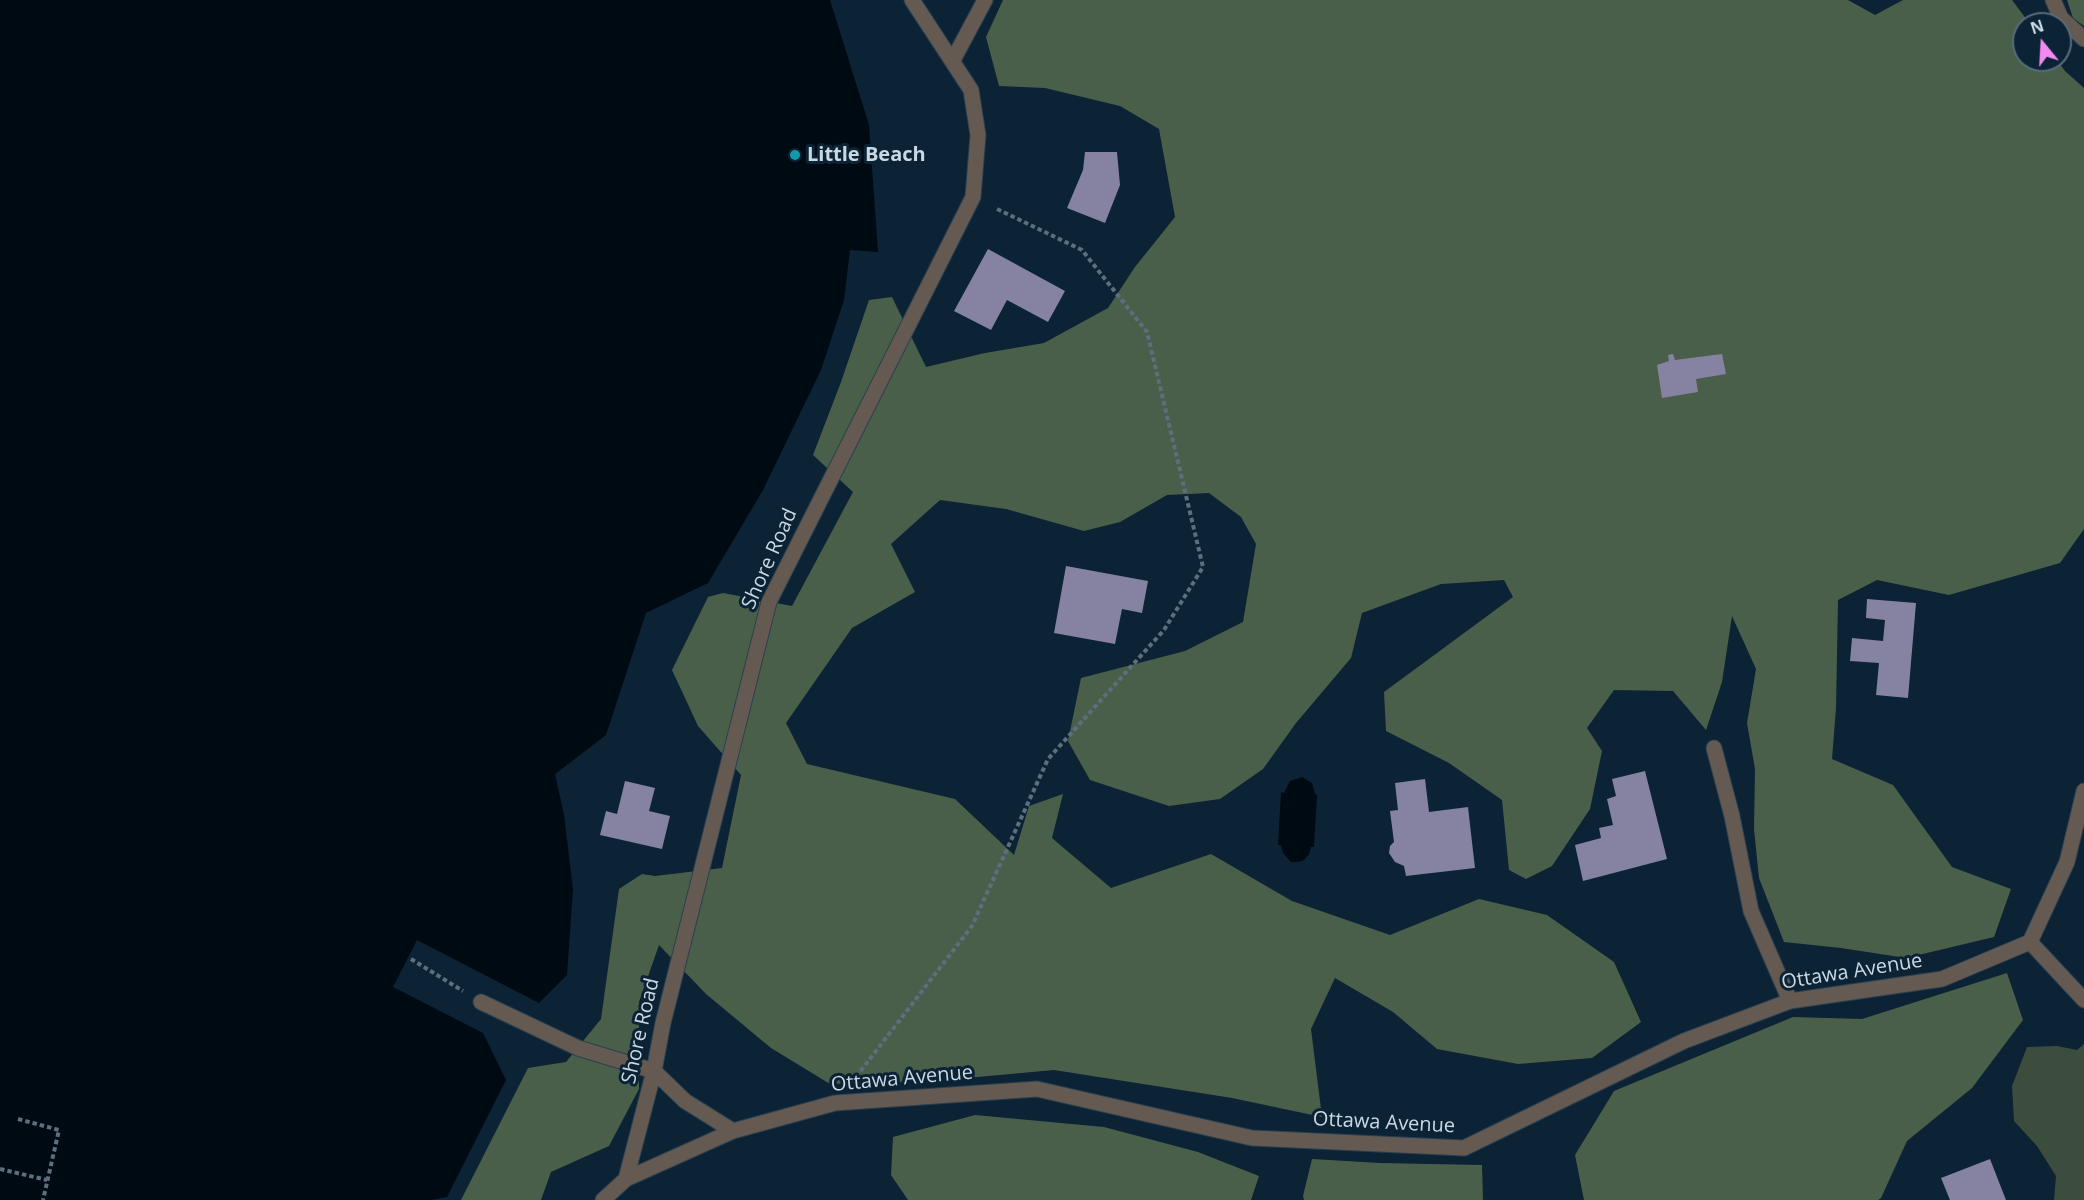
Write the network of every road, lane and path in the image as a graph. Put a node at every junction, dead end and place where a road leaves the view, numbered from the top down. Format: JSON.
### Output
{"nodes":[{"id":1,"x":912,"y":0,"type":"edge"},
{"id":2,"x":985,"y":0,"type":"edge"},
{"id":3,"x":2053,"y":0,"type":"edge"},
{"id":4,"x":2084,"y":39,"type":"edge"},
{"id":5,"x":953,"y":60,"type":"junction"},
{"id":6,"x":973,"y":197,"type":"junction"},
{"id":7,"x":1714,"y":748,"type":"dead end"},
{"id":8,"x":2084,"y":791,"type":"edge"},
{"id":9,"x":2030,"y":942,"type":"junction"},
{"id":10,"x":411,"y":959,"type":"dead end"},
{"id":11,"x":2084,"y":1000,"type":"edge"},
{"id":12,"x":1790,"y":1001,"type":"junction"},
{"id":13,"x":481,"y":1002,"type":"joint"},
{"id":14,"x":654,"y":1071,"type":"junction"},
{"id":15,"x":835,"y":1103,"type":"junction"},
{"id":16,"x":18,"y":1119,"type":"dead end"},
{"id":17,"x":733,"y":1131,"type":"junction"},
{"id":18,"x":0,"y":1169,"type":"edge"},
{"id":19,"x":626,"y":1179,"type":"junction"},
{"id":20,"x":47,"y":1180,"type":"junction"},
{"id":21,"x":43,"y":1200,"type":"edge"},
{"id":22,"x":603,"y":1200,"type":"edge"}],
"edges":[{"from":1,"to":5,"type":"street","name":"Shore Road"},
{"from":2,"to":5,"type":"street"},
{"from":3,"to":4,"type":"street"},
{"from":5,"to":6,"type":"street","name":"Shore Road"},
{"from":6,"to":14,"type":"street","name":"Shore Road"},
{"from":6,"to":15,"type":"path"},
{"from":7,"to":12,"type":"street"},
{"from":8,"to":9,"type":"street"},
{"from":9,"to":11,"type":"street"},
{"from":9,"to":12,"type":"street","name":"Ottawa Avenue"},
{"from":10,"to":13,"type":"path"},
{"from":12,"to":15,"type":"street","name":"Ottawa Avenue"},
{"from":13,"to":14,"type":"street"},
{"from":14,"to":17,"type":"street"},
{"from":14,"to":19,"type":"street","name":"Shore Road"},
{"from":15,"to":17,"type":"street","name":"Ottawa Avenue"},
{"from":16,"to":20,"type":"path"},
{"from":17,"to":19,"type":"street","name":"Ottawa Avenue"},
{"from":18,"to":20,"type":"path"},
{"from":19,"to":22,"type":"street"},
{"from":20,"to":21,"type":"path"}]}
